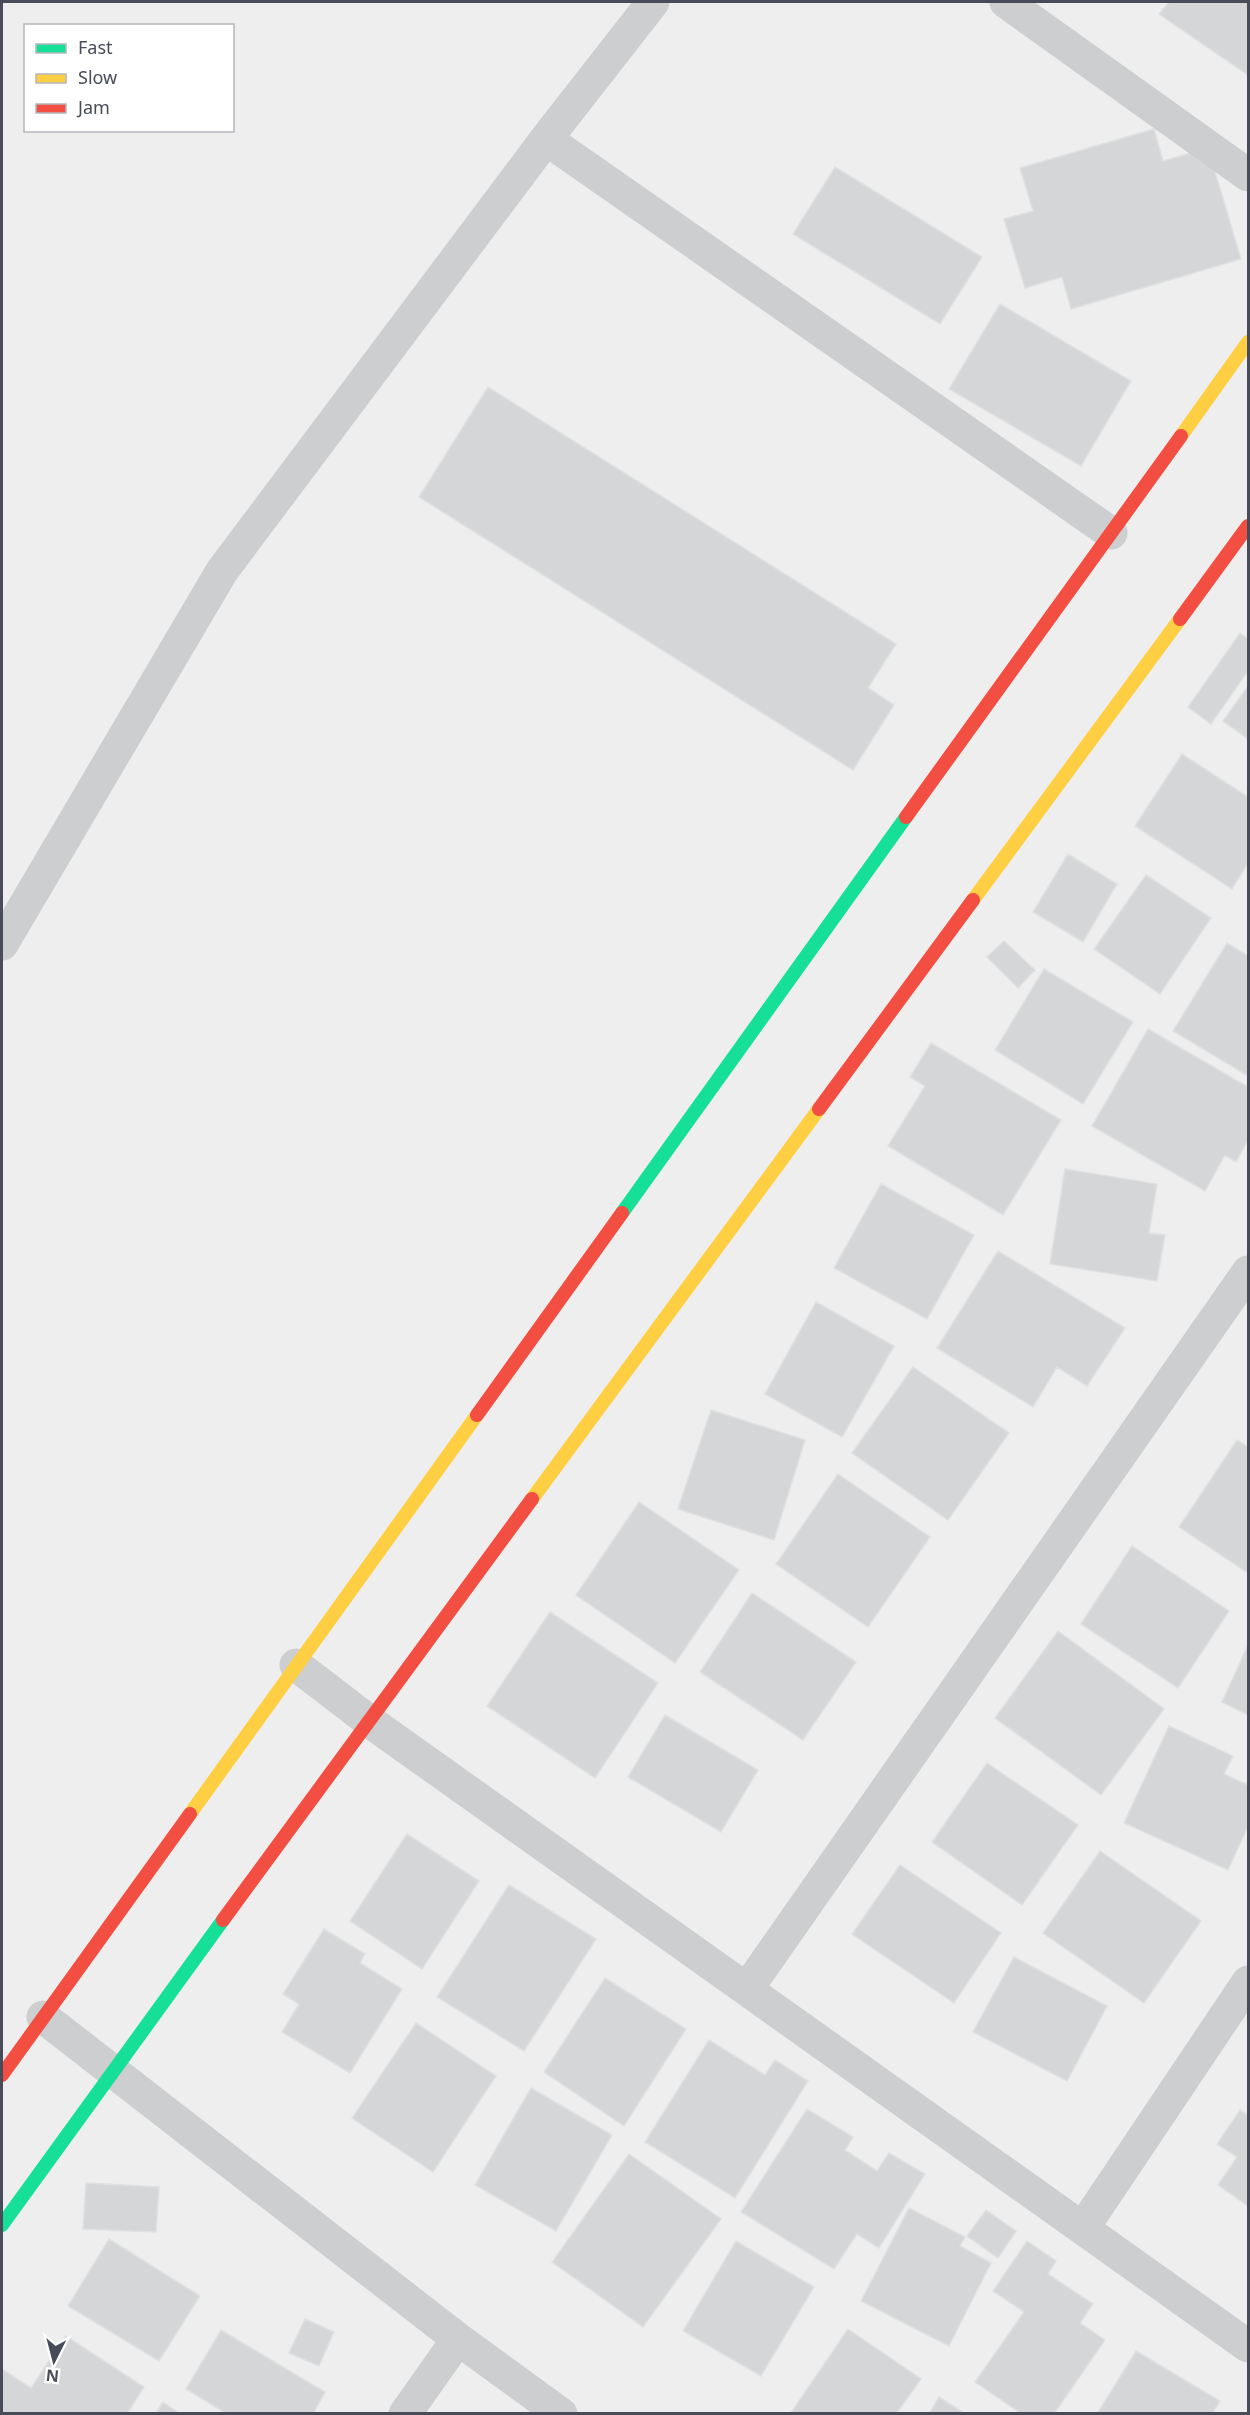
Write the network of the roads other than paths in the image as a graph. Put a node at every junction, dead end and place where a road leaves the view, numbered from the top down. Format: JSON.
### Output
{"nodes":[{"id":1,"x":653,"y":2,"type":"edge"},
{"id":2,"x":1006,"y":2,"type":"edge"},
{"id":3,"x":546,"y":139,"type":"junction"},
{"id":4,"x":1248,"y":175,"type":"edge"},
{"id":5,"x":1248,"y":342,"type":"edge"},
{"id":6,"x":1248,"y":526,"type":"edge"},
{"id":7,"x":1111,"y":533,"type":"junction"},
{"id":8,"x":2,"y":944,"type":"edge"},
{"id":9,"x":1248,"y":1272,"type":"edge"},
{"id":10,"x":296,"y":1665,"type":"junction"},
{"id":11,"x":369,"y":1721,"type":"junction"},
{"id":12,"x":1248,"y":1982,"type":"edge"},
{"id":13,"x":747,"y":1989,"type":"junction"},
{"id":14,"x":43,"y":2017,"type":"junction"},
{"id":15,"x":112,"y":2072,"type":"junction"},
{"id":16,"x":2,"y":2075,"type":"edge"},
{"id":17,"x":2,"y":2225,"type":"edge"},
{"id":18,"x":1083,"y":2228,"type":"junction"},
{"id":19,"x":458,"y":2339,"type":"junction"},
{"id":20,"x":1248,"y":2346,"type":"edge"},
{"id":21,"x":405,"y":2414,"type":"edge"},
{"id":22,"x":561,"y":2414,"type":"edge"}],
"edges":[{"from":1,"to":3,"type":"street"},
{"from":2,"to":4,"type":"street"},
{"from":3,"to":7,"type":"street"},
{"from":3,"to":8,"type":"street"},
{"from":5,"to":7,"type":"street"},
{"from":6,"to":11,"type":"street"},
{"from":7,"to":10,"type":"street"},
{"from":9,"to":13,"type":"street"},
{"from":10,"to":11,"type":"street"},
{"from":10,"to":14,"type":"street"},
{"from":11,"to":13,"type":"street"},
{"from":11,"to":15,"type":"street"},
{"from":12,"to":18,"type":"street"},
{"from":13,"to":18,"type":"street"},
{"from":14,"to":15,"type":"street"},
{"from":14,"to":16,"type":"street"},
{"from":15,"to":17,"type":"street"},
{"from":15,"to":19,"type":"street"},
{"from":18,"to":20,"type":"street"},
{"from":19,"to":21,"type":"street"},
{"from":19,"to":22,"type":"street"}]}
